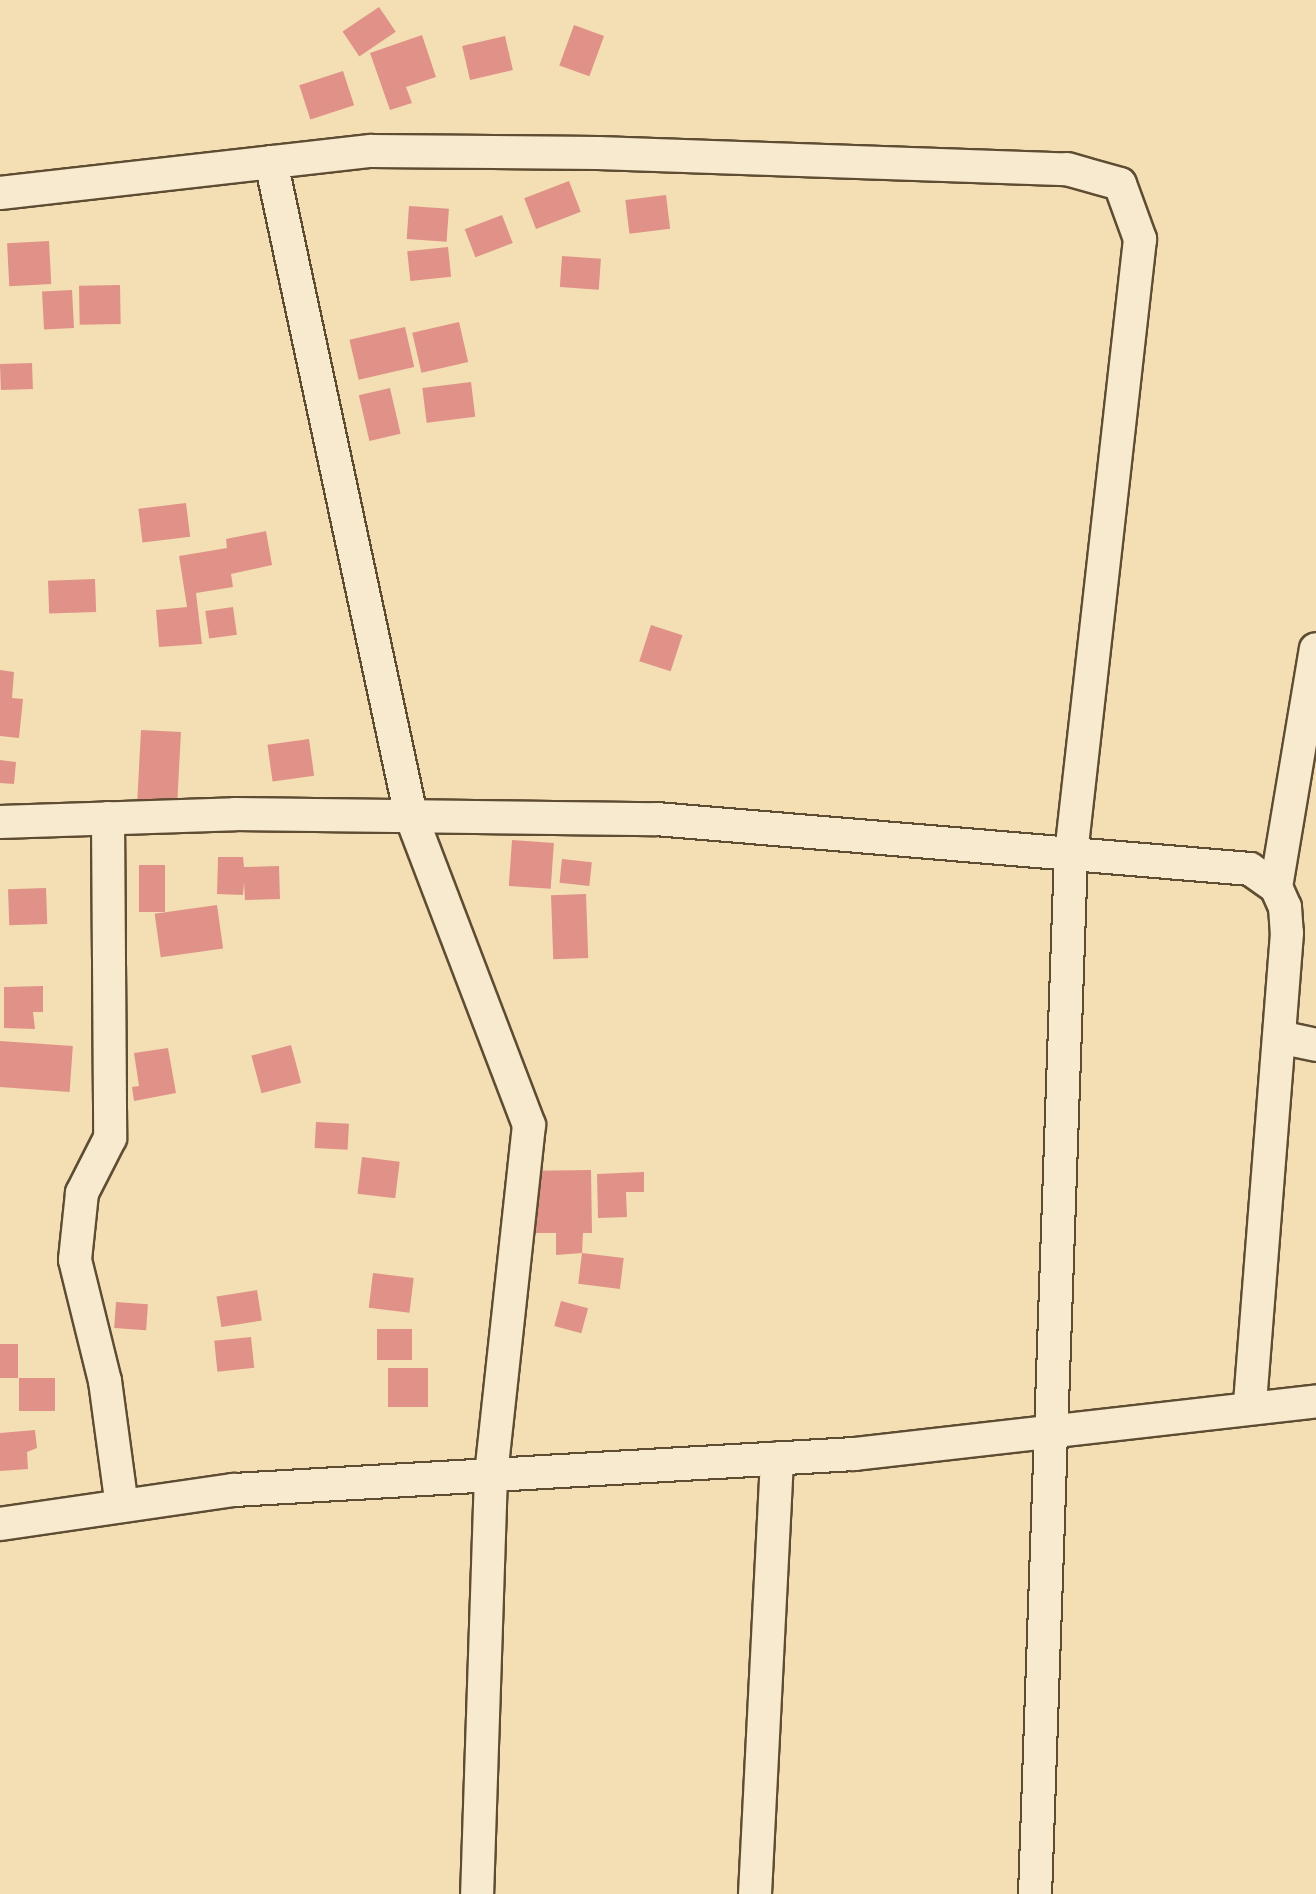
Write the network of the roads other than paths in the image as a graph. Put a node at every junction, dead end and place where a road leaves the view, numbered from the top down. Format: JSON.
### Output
{"nodes":[{"id":1,"x":271,"y":162,"type":"junction"},
{"id":2,"x":0,"y":193,"type":"edge"},
{"id":3,"x":1316,"y":649,"type":"edge"},
{"id":4,"x":411,"y":816,"type":"junction"},
{"id":5,"x":108,"y":818,"type":"junction"},
{"id":6,"x":0,"y":822,"type":"edge"},
{"id":7,"x":1071,"y":854,"type":"junction"},
{"id":8,"x":1276,"y":887,"type":"junction"},
{"id":9,"x":1279,"y":1037,"type":"junction"},
{"id":10,"x":1316,"y":1045,"type":"edge"},
{"id":11,"x":1316,"y":1401,"type":"edge"},
{"id":12,"x":1250,"y":1408,"type":"junction"},
{"id":13,"x":1048,"y":1432,"type":"junction"},
{"id":14,"x":777,"y":1459,"type":"junction"},
{"id":15,"x":491,"y":1475,"type":"junction"},
{"id":16,"x":122,"y":1506,"type":"junction"},
{"id":17,"x":0,"y":1524,"type":"edge"},
{"id":18,"x":477,"y":1894,"type":"edge"},
{"id":19,"x":755,"y":1894,"type":"edge"},
{"id":20,"x":1035,"y":1894,"type":"edge"}],
"edges":[{"from":1,"to":2,"type":"street"},
{"from":1,"to":4,"type":"street"},
{"from":1,"to":7,"type":"street"},
{"from":3,"to":8,"type":"street"},
{"from":4,"to":5,"type":"street"},
{"from":4,"to":7,"type":"street"},
{"from":4,"to":15,"type":"street"},
{"from":5,"to":6,"type":"street"},
{"from":5,"to":16,"type":"street"},
{"from":7,"to":8,"type":"street"},
{"from":7,"to":13,"type":"street"},
{"from":8,"to":9,"type":"street"},
{"from":9,"to":10,"type":"street"},
{"from":9,"to":12,"type":"street"},
{"from":11,"to":12,"type":"street"},
{"from":12,"to":13,"type":"street"},
{"from":13,"to":14,"type":"street"},
{"from":13,"to":20,"type":"street"},
{"from":14,"to":15,"type":"street"},
{"from":14,"to":19,"type":"street"},
{"from":15,"to":16,"type":"street"},
{"from":15,"to":18,"type":"street"},
{"from":16,"to":17,"type":"street"}]}
